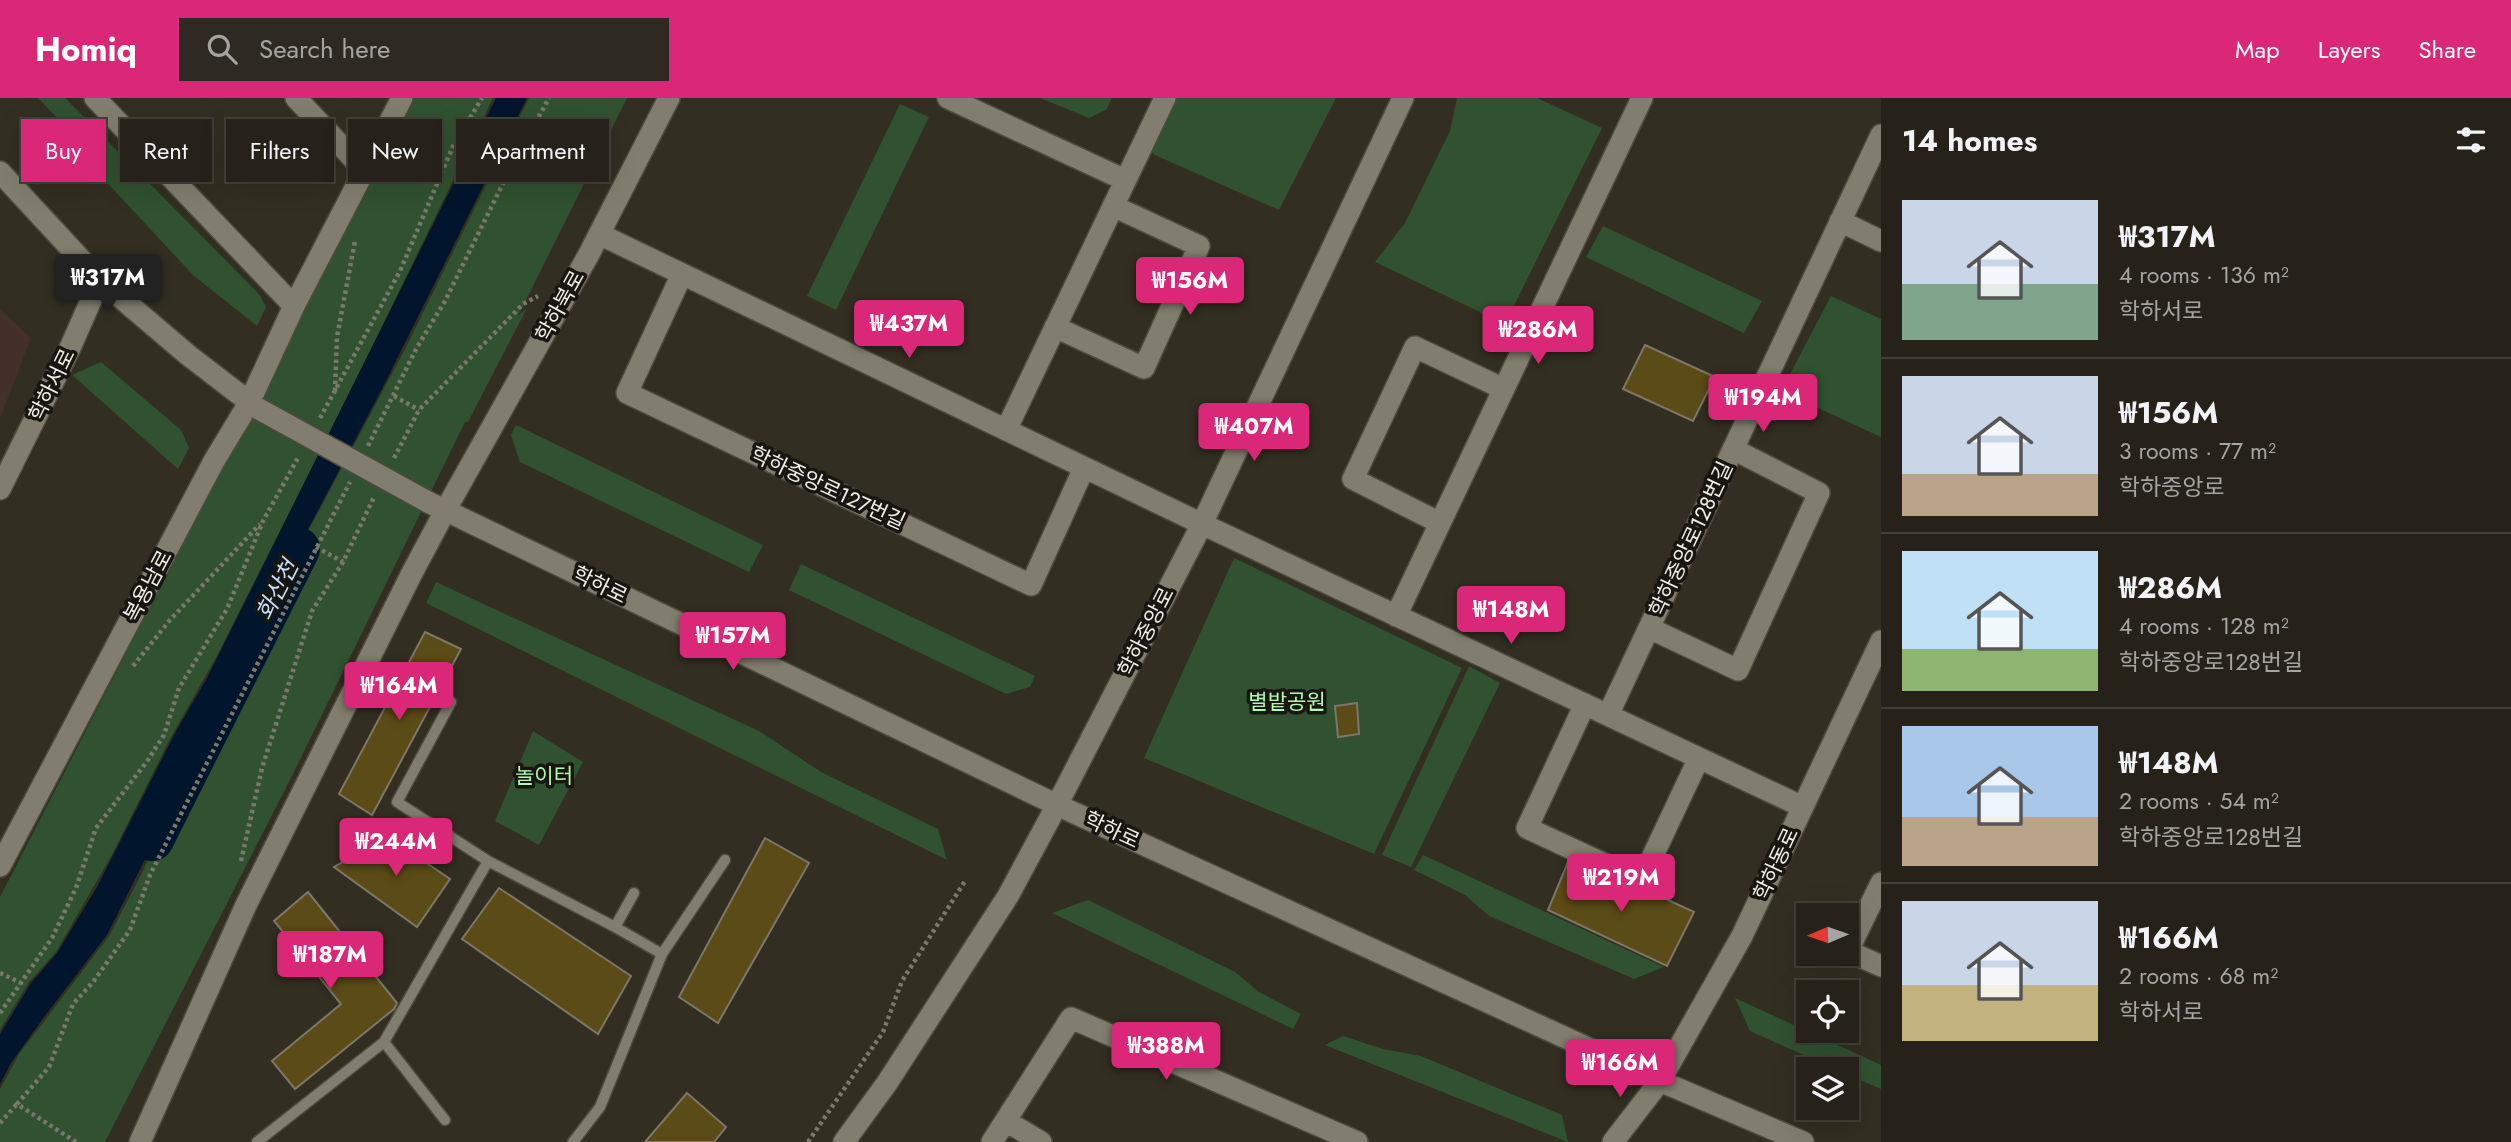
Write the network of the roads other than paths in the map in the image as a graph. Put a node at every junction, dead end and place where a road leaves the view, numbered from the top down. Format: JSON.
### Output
{"nodes":[{"id":1,"x":95,"y":98,"type":"edge"},
{"id":2,"x":296,"y":98,"type":"edge"},
{"id":3,"x":402,"y":98,"type":"edge"},
{"id":4,"x":669,"y":98,"type":"edge"},
{"id":5,"x":948,"y":98,"type":"edge"},
{"id":6,"x":1165,"y":98,"type":"edge"},
{"id":7,"x":1403,"y":98,"type":"edge"},
{"id":8,"x":1642,"y":98,"type":"edge"},
{"id":9,"x":391,"y":119,"type":"edge"},
{"id":10,"x":1881,"y":135,"type":"edge"},
{"id":11,"x":348,"y":153,"type":"edge"},
{"id":12,"x":0,"y":172,"type":"edge"},
{"id":13,"x":1125,"y":180,"type":"junction"},
{"id":14,"x":358,"y":182,"type":"edge"},
{"id":15,"x":1113,"y":206,"type":"junction"},
{"id":16,"x":1840,"y":221,"type":"junction"},
{"id":17,"x":599,"y":234,"type":"junction"},
{"id":18,"x":1881,"y":241,"type":"edge"},
{"id":19,"x":682,"y":274,"type":"junction"},
{"id":20,"x":100,"y":280,"type":"junction"},
{"id":21,"x":294,"y":306,"type":"junction"},
{"id":22,"x":1055,"y":327,"type":"junction"},
{"id":23,"x":1504,"y":389,"type":"junction"},
{"id":24,"x":253,"y":406,"type":"junction"},
{"id":25,"x":1006,"y":430,"type":"junction"},
{"id":26,"x":1733,"y":449,"type":"junction"},
{"id":27,"x":1084,"y":468,"type":"junction"},
{"id":28,"x":0,"y":489,"type":"edge"},
{"id":29,"x":436,"y":507,"type":"junction"},
{"id":30,"x":1440,"y":523,"type":"junction"},
{"id":31,"x":1202,"y":524,"type":"junction"},
{"id":32,"x":1396,"y":616,"type":"junction"},
{"id":33,"x":1648,"y":628,"type":"junction"},
{"id":34,"x":1881,"y":642,"type":"edge"},
{"id":35,"x":451,"y":702,"type":"dead end"},
{"id":36,"x":1584,"y":704,"type":"junction"},
{"id":37,"x":1608,"y":715,"type":"junction"},
{"id":38,"x":1699,"y":758,"type":"junction"},
{"id":39,"x":1057,"y":806,"type":"junction"},
{"id":40,"x":1802,"y":807,"type":"junction"},
{"id":41,"x":725,"y":860,"type":"dead end"},
{"id":42,"x":488,"y":862,"type":"junction"},
{"id":43,"x":0,"y":866,"type":"edge"},
{"id":44,"x":1881,"y":883,"type":"edge"},
{"id":45,"x":634,"y":892,"type":"dead end"},
{"id":46,"x":615,"y":926,"type":"junction"},
{"id":47,"x":662,"y":954,"type":"junction"},
{"id":48,"x":1881,"y":966,"type":"edge"},
{"id":49,"x":384,"y":1042,"type":"junction"},
{"id":50,"x":1660,"y":1081,"type":"junction"},
{"id":51,"x":445,"y":1120,"type":"dead end"},
{"id":52,"x":1006,"y":1121,"type":"junction"},
{"id":53,"x":140,"y":1142,"type":"edge"},
{"id":54,"x":257,"y":1142,"type":"edge"},
{"id":55,"x":573,"y":1142,"type":"edge"},
{"id":56,"x":844,"y":1142,"type":"edge"},
{"id":57,"x":992,"y":1142,"type":"edge"},
{"id":58,"x":1041,"y":1142,"type":"edge"},
{"id":59,"x":1357,"y":1142,"type":"edge"},
{"id":60,"x":1613,"y":1142,"type":"edge"},
{"id":61,"x":1803,"y":1142,"type":"edge"}],
"edges":[{"from":1,"to":21,"type":"street"},
{"from":2,"to":11,"type":"street"},
{"from":3,"to":9,"type":"street","name":"복용남로"},
{"from":4,"to":17,"type":"street","name":"학하북로"},
{"from":5,"to":13,"type":"street"},
{"from":6,"to":13,"type":"street"},
{"from":7,"to":31,"type":"street","name":"학하중앙로"},
{"from":8,"to":23,"type":"street"},
{"from":10,"to":16,"type":"street","name":"학하중앙로128번길"},
{"from":12,"to":20,"type":"street"},
{"from":13,"to":15,"type":"street"},
{"from":14,"to":21,"type":"street","name":"복용남로"},
{"from":15,"to":22,"type":"street"},
{"from":15,"to":22,"type":"street"},
{"from":16,"to":18,"type":"street"},
{"from":16,"to":26,"type":"street","name":"학하중앙로128번길"},
{"from":17,"to":19,"type":"street"},
{"from":17,"to":29,"type":"street","name":"학하북로"},
{"from":19,"to":25,"type":"street"},
{"from":19,"to":27,"type":"street","name":"학하중앙로127번길"},
{"from":20,"to":24,"type":"street"},
{"from":20,"to":28,"type":"street","name":"학하서로"},
{"from":21,"to":24,"type":"street","name":"복용남로"},
{"from":22,"to":25,"type":"street"},
{"from":23,"to":30,"type":"street"},
{"from":23,"to":30,"type":"street"},
{"from":24,"to":29,"type":"street","name":"학하로","bridge":true},
{"from":24,"to":43,"type":"street","name":"복용남로"},
{"from":25,"to":27,"type":"street"},
{"from":26,"to":33,"type":"street","name":"학하중앙로128번길"},
{"from":26,"to":33,"type":"street"},
{"from":27,"to":31,"type":"street"},
{"from":29,"to":39,"type":"street","name":"학하로"},
{"from":29,"to":53,"type":"street","name":"학하북로"},
{"from":30,"to":32,"type":"street"},
{"from":31,"to":32,"type":"street"},
{"from":31,"to":39,"type":"street","name":"학하중앙로"},
{"from":32,"to":36,"type":"street"},
{"from":33,"to":37,"type":"street","name":"학하중앙로128번길"},
{"from":34,"to":40,"type":"street","name":"학하동로"},
{"from":35,"to":42,"type":"lane"},
{"from":36,"to":37,"type":"street"},
{"from":36,"to":38,"type":"street"},
{"from":37,"to":38,"type":"street"},
{"from":38,"to":40,"type":"street"},
{"from":39,"to":50,"type":"street","name":"학하로"},
{"from":39,"to":56,"type":"street","name":"학하중앙로"},
{"from":40,"to":50,"type":"street","name":"학하동로"},
{"from":41,"to":47,"type":"lane"},
{"from":42,"to":46,"type":"lane"},
{"from":42,"to":49,"type":"lane"},
{"from":44,"to":48,"type":"street"},
{"from":45,"to":46,"type":"lane"},
{"from":46,"to":47,"type":"lane"},
{"from":47,"to":55,"type":"lane"},
{"from":49,"to":51,"type":"lane"},
{"from":49,"to":54,"type":"lane"},
{"from":50,"to":60,"type":"street"},
{"from":50,"to":61,"type":"street","name":"학하로"},
{"from":52,"to":57,"type":"street"},
{"from":52,"to":58,"type":"street"},
{"from":52,"to":59,"type":"street"}]}
